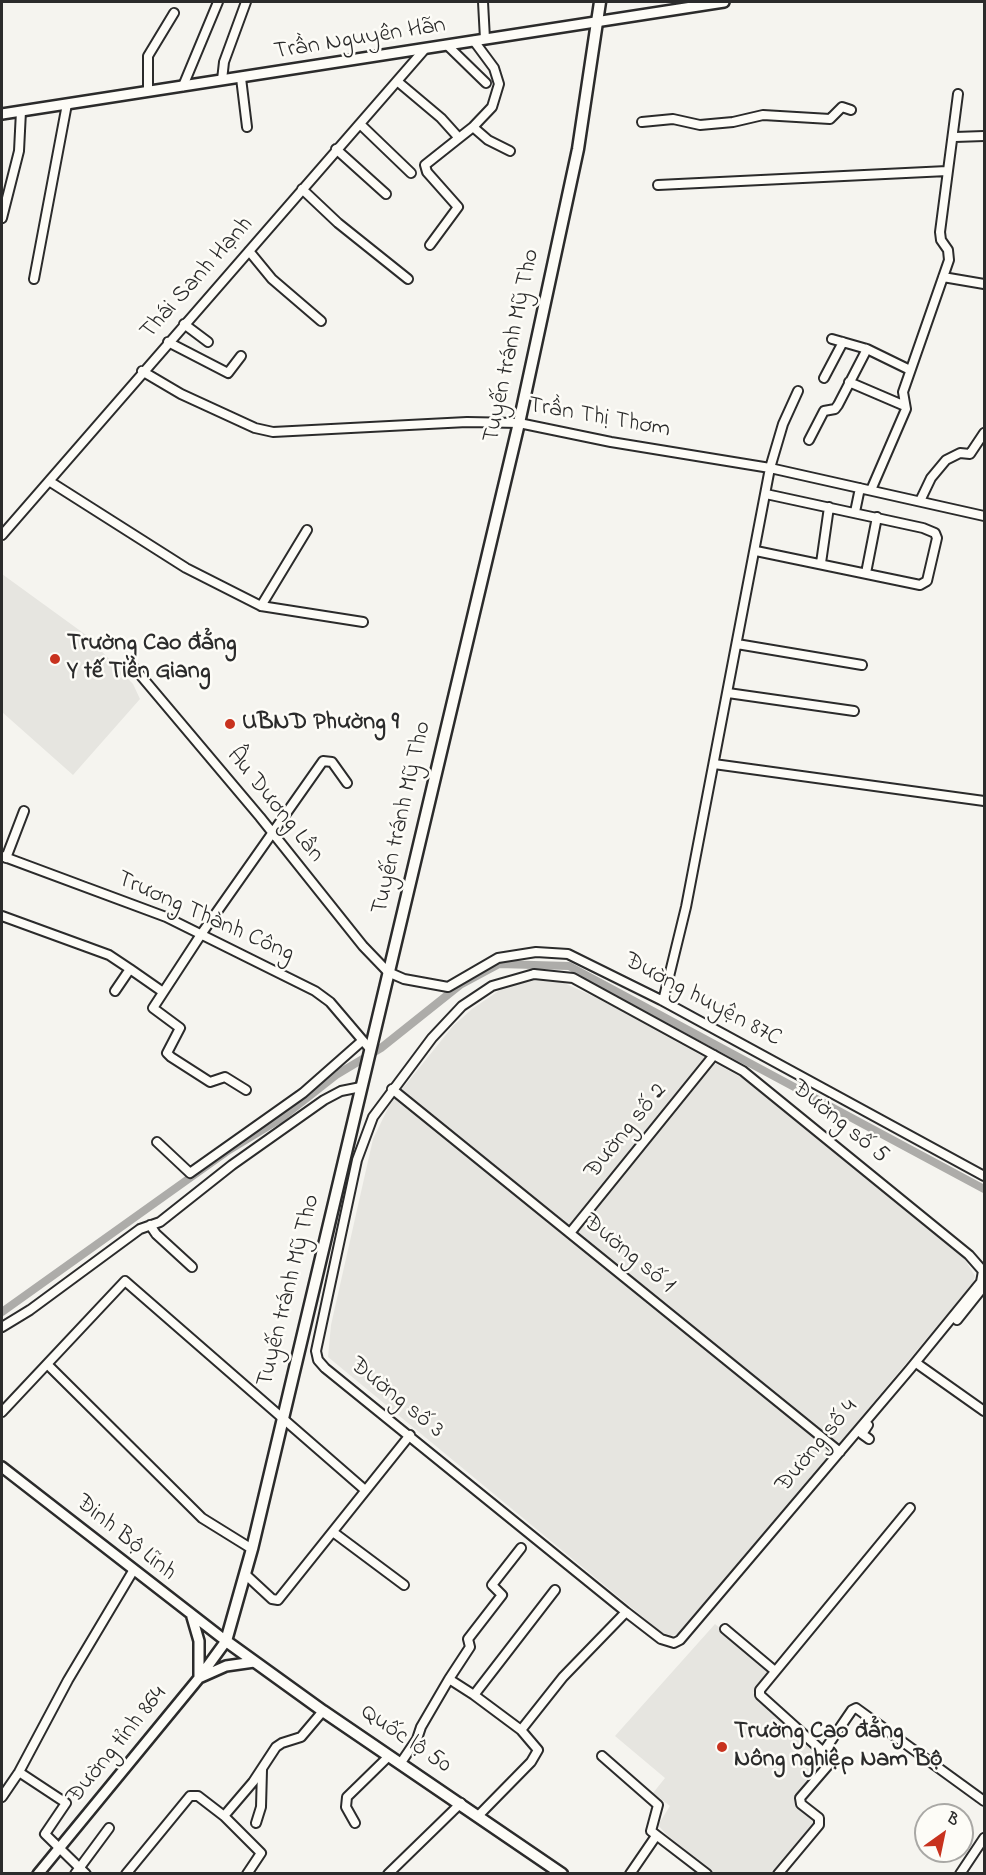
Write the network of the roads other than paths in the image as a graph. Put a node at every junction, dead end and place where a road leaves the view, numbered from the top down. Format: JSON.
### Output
{"nodes":[{"id":1,"x":218,"y":2,"type":"edge"},
{"id":2,"x":246,"y":2,"type":"edge"},
{"id":3,"x":483,"y":2,"type":"edge"},
{"id":4,"x":600,"y":2,"type":"edge"},
{"id":5,"x":724,"y":2,"type":"edge"},
{"id":6,"x":174,"y":14,"type":"dead end"},
{"id":7,"x":598,"y":20,"type":"junction"},
{"id":8,"x":484,"y":39,"type":"junction"},
{"id":9,"x":474,"y":41,"type":"junction"},
{"id":10,"x":448,"y":46,"type":"junction"},
{"id":11,"x":424,"y":50,"type":"junction"},
{"id":12,"x":241,"y":78,"type":"junction"},
{"id":13,"x":222,"y":80,"type":"junction"},
{"id":14,"x":397,"y":81,"type":"junction"},
{"id":15,"x":486,"y":83,"type":"dead end"},
{"id":16,"x":183,"y":86,"type":"junction"},
{"id":17,"x":148,"y":91,"type":"junction"},
{"id":18,"x":958,"y":94,"type":"dead end"},
{"id":19,"x":67,"y":104,"type":"junction"},
{"id":20,"x":851,"y":110,"type":"dead end"},
{"id":21,"x":21,"y":111,"type":"junction"},
{"id":22,"x":2,"y":114,"type":"edge"},
{"id":23,"x":642,"y":122,"type":"dead end"},
{"id":24,"x":360,"y":124,"type":"junction"},
{"id":25,"x":247,"y":127,"type":"dead end"},
{"id":26,"x":473,"y":127,"type":"junction"},
{"id":27,"x":984,"y":136,"type":"edge"},
{"id":28,"x":955,"y":137,"type":"junction"},
{"id":29,"x":459,"y":138,"type":"junction"},
{"id":30,"x":336,"y":149,"type":"junction"},
{"id":31,"x":510,"y":151,"type":"dead end"},
{"id":32,"x":947,"y":171,"type":"junction"},
{"id":33,"x":411,"y":173,"type":"dead end"},
{"id":34,"x":658,"y":185,"type":"dead end"},
{"id":35,"x":302,"y":189,"type":"junction"},
{"id":36,"x":386,"y":194,"type":"dead end"},
{"id":37,"x":2,"y":218,"type":"edge"},
{"id":38,"x":430,"y":245,"type":"dead end"},
{"id":39,"x":249,"y":251,"type":"junction"},
{"id":40,"x":943,"y":277,"type":"junction"},
{"id":41,"x":34,"y":279,"type":"dead end"},
{"id":42,"x":408,"y":279,"type":"dead end"},
{"id":43,"x":984,"y":284,"type":"edge"},
{"id":44,"x":321,"y":321,"type":"dead end"},
{"id":45,"x":184,"y":324,"type":"junction"},
{"id":46,"x":832,"y":339,"type":"dead end"},
{"id":47,"x":168,"y":342,"type":"junction"},
{"id":48,"x":208,"y":342,"type":"dead end"},
{"id":49,"x":843,"y":342,"type":"junction"},
{"id":50,"x":867,"y":349,"type":"junction"},
{"id":51,"x":241,"y":356,"type":"dead end"},
{"id":52,"x":142,"y":370,"type":"junction"},
{"id":53,"x":910,"y":370,"type":"junction"},
{"id":54,"x":824,"y":378,"type":"dead end"},
{"id":55,"x":849,"y":382,"type":"junction"},
{"id":56,"x":798,"y":391,"type":"dead end"},
{"id":57,"x":905,"y":406,"type":"junction"},
{"id":58,"x":519,"y":423,"type":"junction"},
{"id":59,"x":984,"y":433,"type":"edge"},
{"id":60,"x":809,"y":440,"type":"dead end"},
{"id":61,"x":770,"y":471,"type":"junction"},
{"id":62,"x":49,"y":481,"type":"junction"},
{"id":63,"x":859,"y":490,"type":"junction"},
{"id":64,"x":871,"y":490,"type":"junction"},
{"id":65,"x":765,"y":494,"type":"junction"},
{"id":66,"x":920,"y":501,"type":"junction"},
{"id":67,"x":829,"y":507,"type":"junction"},
{"id":68,"x":855,"y":511,"type":"junction"},
{"id":69,"x":984,"y":516,"type":"edge"},
{"id":70,"x":877,"y":518,"type":"junction"},
{"id":71,"x":307,"y":530,"type":"dead end"},
{"id":72,"x":2,"y":535,"type":"edge"},
{"id":73,"x":756,"y":551,"type":"junction"},
{"id":74,"x":820,"y":563,"type":"junction"},
{"id":75,"x":866,"y":573,"type":"junction"},
{"id":76,"x":261,"y":606,"type":"junction"},
{"id":77,"x":363,"y":622,"type":"dead end"},
{"id":78,"x":737,"y":644,"type":"junction"},
{"id":79,"x":131,"y":664,"type":"dead end"},
{"id":80,"x":862,"y":665,"type":"dead end"},
{"id":81,"x":728,"y":693,"type":"junction"},
{"id":82,"x":854,"y":711,"type":"dead end"},
{"id":83,"x":714,"y":764,"type":"junction"},
{"id":84,"x":347,"y":783,"type":"dead end"},
{"id":85,"x":984,"y":801,"type":"edge"},
{"id":86,"x":24,"y":811,"type":"dead end"},
{"id":87,"x":271,"y":832,"type":"junction"},
{"id":88,"x":3,"y":859,"type":"edge"},
{"id":89,"x":2,"y":916,"type":"edge"},
{"id":90,"x":202,"y":933,"type":"junction"},
{"id":91,"x":130,"y":969,"type":"junction"},
{"id":92,"x":388,"y":972,"type":"junction"},
{"id":93,"x":115,"y":991,"type":"dead end"},
{"id":94,"x":163,"y":993,"type":"junction"},
{"id":95,"x":663,"y":1001,"type":"junction"},
{"id":96,"x":367,"y":1048,"type":"junction"},
{"id":97,"x":714,"y":1055,"type":"junction"},
{"id":98,"x":362,"y":1084,"type":"junction"},
{"id":99,"x":392,"y":1089,"type":"junction"},
{"id":100,"x":246,"y":1090,"type":"dead end"},
{"id":101,"x":157,"y":1142,"type":"dead end"},
{"id":102,"x":345,"y":1156,"type":"junction"},
{"id":103,"x":357,"y":1160,"type":"junction"},
{"id":104,"x":984,"y":1176,"type":"edge"},
{"id":105,"x":150,"y":1226,"type":"junction"},
{"id":106,"x":570,"y":1233,"type":"junction"},
{"id":107,"x":192,"y":1266,"type":"dead end"},
{"id":108,"x":982,"y":1271,"type":"joint"},
{"id":109,"x":984,"y":1286,"type":"edge"},
{"id":110,"x":308,"y":1306,"type":"junction"},
{"id":111,"x":324,"y":1311,"type":"junction"},
{"id":112,"x":2,"y":1327,"type":"edge"},
{"id":113,"x":47,"y":1364,"type":"junction"},
{"id":114,"x":919,"y":1365,"type":"junction"},
{"id":115,"x":984,"y":1411,"type":"edge"},
{"id":116,"x":2,"y":1412,"type":"edge"},
{"id":117,"x":281,"y":1417,"type":"junction"},
{"id":118,"x":410,"y":1436,"type":"junction"},
{"id":119,"x":869,"y":1439,"type":"dead end"},
{"id":120,"x":840,"y":1452,"type":"junction"},
{"id":121,"x":2,"y":1467,"type":"edge"},
{"id":122,"x":365,"y":1490,"type":"junction"},
{"id":123,"x":910,"y":1508,"type":"dead end"},
{"id":124,"x":333,"y":1532,"type":"junction"},
{"id":125,"x":521,"y":1548,"type":"dead end"},
{"id":126,"x":252,"y":1550,"type":"junction"},
{"id":127,"x":134,"y":1571,"type":"junction"},
{"id":128,"x":245,"y":1574,"type":"junction"},
{"id":129,"x":404,"y":1585,"type":"dead end"},
{"id":130,"x":555,"y":1590,"type":"dead end"},
{"id":131,"x":626,"y":1612,"type":"junction"},
{"id":132,"x":192,"y":1617,"type":"junction"},
{"id":133,"x":725,"y":1629,"type":"dead end"},
{"id":134,"x":226,"y":1641,"type":"junction"},
{"id":135,"x":674,"y":1643,"type":"joint"},
{"id":136,"x":254,"y":1662,"type":"junction"},
{"id":137,"x":775,"y":1671,"type":"junction"},
{"id":138,"x":199,"y":1678,"type":"junction"},
{"id":139,"x":448,"y":1679,"type":"junction"},
{"id":140,"x":474,"y":1695,"type":"junction"},
{"id":141,"x":323,"y":1711,"type":"junction"},
{"id":142,"x":521,"y":1730,"type":"junction"},
{"id":143,"x":824,"y":1751,"type":"junction"},
{"id":144,"x":389,"y":1756,"type":"junction"},
{"id":145,"x":602,"y":1756,"type":"dead end"},
{"id":146,"x":400,"y":1764,"type":"junction"},
{"id":147,"x":262,"y":1769,"type":"junction"},
{"id":148,"x":19,"y":1772,"type":"junction"},
{"id":149,"x":5,"y":1786,"type":"edge"},
{"id":150,"x":2,"y":1797,"type":"edge"},
{"id":151,"x":984,"y":1801,"type":"edge"},
{"id":152,"x":461,"y":1803,"type":"junction"},
{"id":153,"x":479,"y":1815,"type":"junction"},
{"id":154,"x":224,"y":1816,"type":"junction"},
{"id":155,"x":256,"y":1823,"type":"dead end"},
{"id":156,"x":355,"y":1823,"type":"dead end"},
{"id":157,"x":109,"y":1828,"type":"dead end"},
{"id":158,"x":656,"y":1836,"type":"junction"},
{"id":159,"x":984,"y":1838,"type":"edge"},
{"id":160,"x":58,"y":1850,"type":"junction"},
{"id":161,"x":80,"y":1872,"type":"edge"},
{"id":162,"x":128,"y":1873,"type":"edge"},
{"id":163,"x":38,"y":1874,"type":"edge"},
{"id":164,"x":247,"y":1874,"type":"edge"},
{"id":165,"x":388,"y":1874,"type":"edge"},
{"id":166,"x":562,"y":1874,"type":"edge"},
{"id":167,"x":630,"y":1874,"type":"edge"},
{"id":168,"x":707,"y":1874,"type":"edge"},
{"id":169,"x":778,"y":1874,"type":"edge"},
{"id":170,"x":960,"y":1874,"type":"edge"}],
"edges":[{"from":1,"to":16,"type":"street"},
{"from":2,"to":13,"type":"street"},
{"from":3,"to":8,"type":"street"},
{"from":4,"to":7,"type":"highway","name":"Tuyến tránh Mỹ Tho"},
{"from":5,"to":7,"type":"main road","name":"Trần Nguyên Hãn"},
{"from":6,"to":17,"type":"street"},
{"from":7,"to":8,"type":"main road","name":"Trần Nguyên Hãn"},
{"from":7,"to":58,"type":"highway","name":"Tuyến tránh Mỹ Tho"},
{"from":8,"to":9,"type":"main road","name":"Trần Nguyên Hãn"},
{"from":9,"to":10,"type":"main road","name":"Trần Nguyên Hãn"},
{"from":9,"to":26,"type":"street"},
{"from":10,"to":11,"type":"main road","name":"Trần Nguyên Hãn"},
{"from":10,"to":15,"type":"street"},
{"from":11,"to":12,"type":"main road","name":"Trần Nguyên Hãn"},
{"from":11,"to":14,"type":"street","name":"Thái Sanh Hạnh"},
{"from":12,"to":13,"type":"main road","name":"Trần Nguyên Hãn"},
{"from":12,"to":25,"type":"street"},
{"from":13,"to":16,"type":"main road","name":"Trần Nguyên Hãn"},
{"from":14,"to":24,"type":"street","name":"Thái Sanh Hạnh"},
{"from":14,"to":29,"type":"street"},
{"from":16,"to":17,"type":"main road","name":"Trần Nguyên Hãn"},
{"from":17,"to":19,"type":"main road","name":"Trần Nguyên Hãn"},
{"from":18,"to":28,"type":"street"},
{"from":19,"to":21,"type":"main road","name":"Trần Nguyên Hãn"},
{"from":19,"to":41,"type":"street"},
{"from":20,"to":23,"type":"street"},
{"from":21,"to":22,"type":"main road","name":"Trần Nguyên Hãn"},
{"from":21,"to":37,"type":"street"},
{"from":24,"to":30,"type":"street","name":"Thái Sanh Hạnh"},
{"from":24,"to":33,"type":"street"},
{"from":26,"to":29,"type":"street"},
{"from":26,"to":31,"type":"street"},
{"from":27,"to":28,"type":"street"},
{"from":28,"to":32,"type":"street"},
{"from":29,"to":38,"type":"street"},
{"from":30,"to":35,"type":"street","name":"Thái Sanh Hạnh"},
{"from":30,"to":36,"type":"street"},
{"from":32,"to":34,"type":"street"},
{"from":32,"to":40,"type":"street"},
{"from":35,"to":39,"type":"street","name":"Thái Sanh Hạnh"},
{"from":35,"to":42,"type":"street"},
{"from":39,"to":44,"type":"street"},
{"from":39,"to":45,"type":"street","name":"Thái Sanh Hạnh"},
{"from":40,"to":43,"type":"street"},
{"from":40,"to":53,"type":"street"},
{"from":45,"to":47,"type":"street","name":"Thái Sanh Hạnh"},
{"from":45,"to":48,"type":"street"},
{"from":46,"to":49,"type":"street"},
{"from":47,"to":51,"type":"street"},
{"from":47,"to":52,"type":"street","name":"Thái Sanh Hạnh"},
{"from":49,"to":50,"type":"street"},
{"from":49,"to":54,"type":"street"},
{"from":50,"to":53,"type":"street"},
{"from":50,"to":55,"type":"street"},
{"from":52,"to":58,"type":"street","name":"Trần Thị Thơm"},
{"from":52,"to":62,"type":"street","name":"Thái Sanh Hạnh"},
{"from":53,"to":57,"type":"street"},
{"from":55,"to":57,"type":"street"},
{"from":55,"to":60,"type":"street"},
{"from":56,"to":61,"type":"street"},
{"from":57,"to":64,"type":"street"},
{"from":58,"to":61,"type":"street","name":"Trần Thị Thơm"},
{"from":58,"to":92,"type":"highway","name":"Tuyến tránh Mỹ Tho"},
{"from":59,"to":66,"type":"street"},
{"from":61,"to":63,"type":"street","name":"Trần Thị Thơm"},
{"from":61,"to":65,"type":"street"},
{"from":62,"to":72,"type":"street","name":"Thái Sanh Hạnh"},
{"from":62,"to":76,"type":"street"},
{"from":63,"to":64,"type":"street","name":"Trần Thị Thơm"},
{"from":63,"to":68,"type":"street"},
{"from":64,"to":66,"type":"street","name":"Trần Thị Thơm"},
{"from":65,"to":67,"type":"street"},
{"from":65,"to":73,"type":"street"},
{"from":66,"to":69,"type":"street","name":"Trần Thị Thơm"},
{"from":67,"to":68,"type":"street"},
{"from":67,"to":74,"type":"street"},
{"from":68,"to":70,"type":"street"},
{"from":70,"to":75,"type":"street"},
{"from":70,"to":75,"type":"street"},
{"from":71,"to":76,"type":"street"},
{"from":73,"to":74,"type":"street"},
{"from":73,"to":78,"type":"street"},
{"from":74,"to":75,"type":"street"},
{"from":76,"to":77,"type":"street"},
{"from":78,"to":80,"type":"street"},
{"from":78,"to":81,"type":"street"},
{"from":79,"to":87,"type":"street","name":"Âu Dương Lân"},
{"from":81,"to":82,"type":"street"},
{"from":81,"to":83,"type":"street"},
{"from":83,"to":85,"type":"street"},
{"from":83,"to":95,"type":"street"},
{"from":84,"to":87,"type":"street"},
{"from":86,"to":88,"type":"street"},
{"from":87,"to":90,"type":"street"},
{"from":87,"to":92,"type":"street","name":"Âu Dương Lân"},
{"from":88,"to":90,"type":"street","name":"Trương Thành Công"},
{"from":89,"to":91,"type":"street"},
{"from":90,"to":94,"type":"street"},
{"from":90,"to":96,"type":"street","name":"Trương Thành Công"},
{"from":91,"to":93,"type":"street"},
{"from":91,"to":94,"type":"street"},
{"from":92,"to":95,"type":"street","name":"Đường huyện 87C"},
{"from":92,"to":96,"type":"highway","name":"Tuyến tránh Mỹ Tho"},
{"from":94,"to":100,"type":"street"},
{"from":95,"to":104,"type":"street","name":"Đường huyện 87C"},
{"from":96,"to":98,"type":"highway","name":"Tuyến tránh Mỹ Tho"},
{"from":96,"to":101,"type":"street"},
{"from":97,"to":99,"type":"street","name":"Đường số 5"},
{"from":97,"to":106,"type":"street","name":"Đường số 2"},
{"from":97,"to":108,"type":"street","name":"Đường số 5"},
{"from":98,"to":102,"type":"highway","name":"Tuyến tránh Mỹ Tho"},
{"from":98,"to":105,"type":"street"},
{"from":99,"to":103,"type":"street","name":"Đường số 3"},
{"from":99,"to":106,"type":"street","name":"Đường số 1"},
{"from":102,"to":103,"type":"street"},
{"from":102,"to":110,"type":"highway","name":"Tuyến tránh Mỹ Tho"},
{"from":103,"to":111,"type":"street","name":"Đường số 3"},
{"from":105,"to":107,"type":"street"},
{"from":105,"to":112,"type":"street"},
{"from":106,"to":120,"type":"street","name":"Đường số 1"},
{"from":108,"to":120,"type":"street","name":"Đường số 4"},
{"from":109,"to":114,"type":"street"},
{"from":110,"to":111,"type":"street"},
{"from":110,"to":117,"type":"highway","name":"Tuyến tránh Mỹ Tho"},
{"from":111,"to":118,"type":"street","name":"Đường số 3"},
{"from":113,"to":116,"type":"street"},
{"from":113,"to":117,"type":"street"},
{"from":113,"to":126,"type":"street"},
{"from":114,"to":115,"type":"street"},
{"from":114,"to":119,"type":"street"},
{"from":117,"to":122,"type":"street"},
{"from":117,"to":126,"type":"highway","name":"Tuyến tránh Mỹ Tho"},
{"from":118,"to":122,"type":"street"},
{"from":118,"to":131,"type":"street","name":"Đường số 3"},
{"from":120,"to":135,"type":"street","name":"Đường số 4"},
{"from":121,"to":127,"type":"main road","name":"Đinh Bộ Lĩnh"},
{"from":122,"to":124,"type":"street"},
{"from":123,"to":137,"type":"street"},
{"from":124,"to":128,"type":"street"},
{"from":124,"to":129,"type":"street"},
{"from":125,"to":139,"type":"street"},
{"from":126,"to":128,"type":"highway","name":"Tuyến tránh Mỹ Tho"},
{"from":127,"to":132,"type":"main road","name":"Đinh Bộ Lĩnh"},
{"from":127,"to":148,"type":"street"},
{"from":128,"to":134,"type":"highway","name":"Tuyến tránh Mỹ Tho"},
{"from":130,"to":140,"type":"street"},
{"from":131,"to":135,"type":"street","name":"Đường số 3"},
{"from":131,"to":142,"type":"street"},
{"from":132,"to":134,"type":"main road","name":"Đinh Bộ Lĩnh"},
{"from":132,"to":138,"type":"main road"},
{"from":133,"to":137,"type":"street"},
{"from":134,"to":136,"type":"highway","name":"Quốc lộ 50"},
{"from":134,"to":138,"type":"main road","name":"Đường tỉnh 864"},
{"from":136,"to":138,"type":"main road"},
{"from":136,"to":141,"type":"highway","name":"Quốc lộ 50"},
{"from":137,"to":143,"type":"street"},
{"from":138,"to":160,"type":"main road","name":"Đường tỉnh 864"},
{"from":139,"to":140,"type":"street"},
{"from":139,"to":146,"type":"street"},
{"from":140,"to":142,"type":"street"},
{"from":141,"to":144,"type":"highway","name":"Quốc lộ 50"},
{"from":141,"to":147,"type":"street"},
{"from":142,"to":153,"type":"street"},
{"from":143,"to":151,"type":"street"},
{"from":143,"to":169,"type":"street"},
{"from":144,"to":146,"type":"highway","name":"Quốc lộ 50"},
{"from":144,"to":156,"type":"street"},
{"from":145,"to":158,"type":"street"},
{"from":146,"to":152,"type":"highway","name":"Quốc lộ 50"},
{"from":147,"to":154,"type":"street"},
{"from":147,"to":155,"type":"street"},
{"from":148,"to":149,"type":"street"},
{"from":148,"to":160,"type":"street"},
{"from":149,"to":150,"type":"street"},
{"from":152,"to":153,"type":"highway","name":"Quốc lộ 50"},
{"from":152,"to":165,"type":"street"},
{"from":153,"to":166,"type":"highway","name":"Quốc lộ 50"},
{"from":154,"to":162,"type":"street"},
{"from":154,"to":164,"type":"street"},
{"from":157,"to":161,"type":"street"},
{"from":158,"to":167,"type":"street"},
{"from":158,"to":168,"type":"street"},
{"from":159,"to":170,"type":"street"},
{"from":160,"to":161,"type":"street"},
{"from":160,"to":163,"type":"main road","name":"Đường tỉnh 864"}]}
